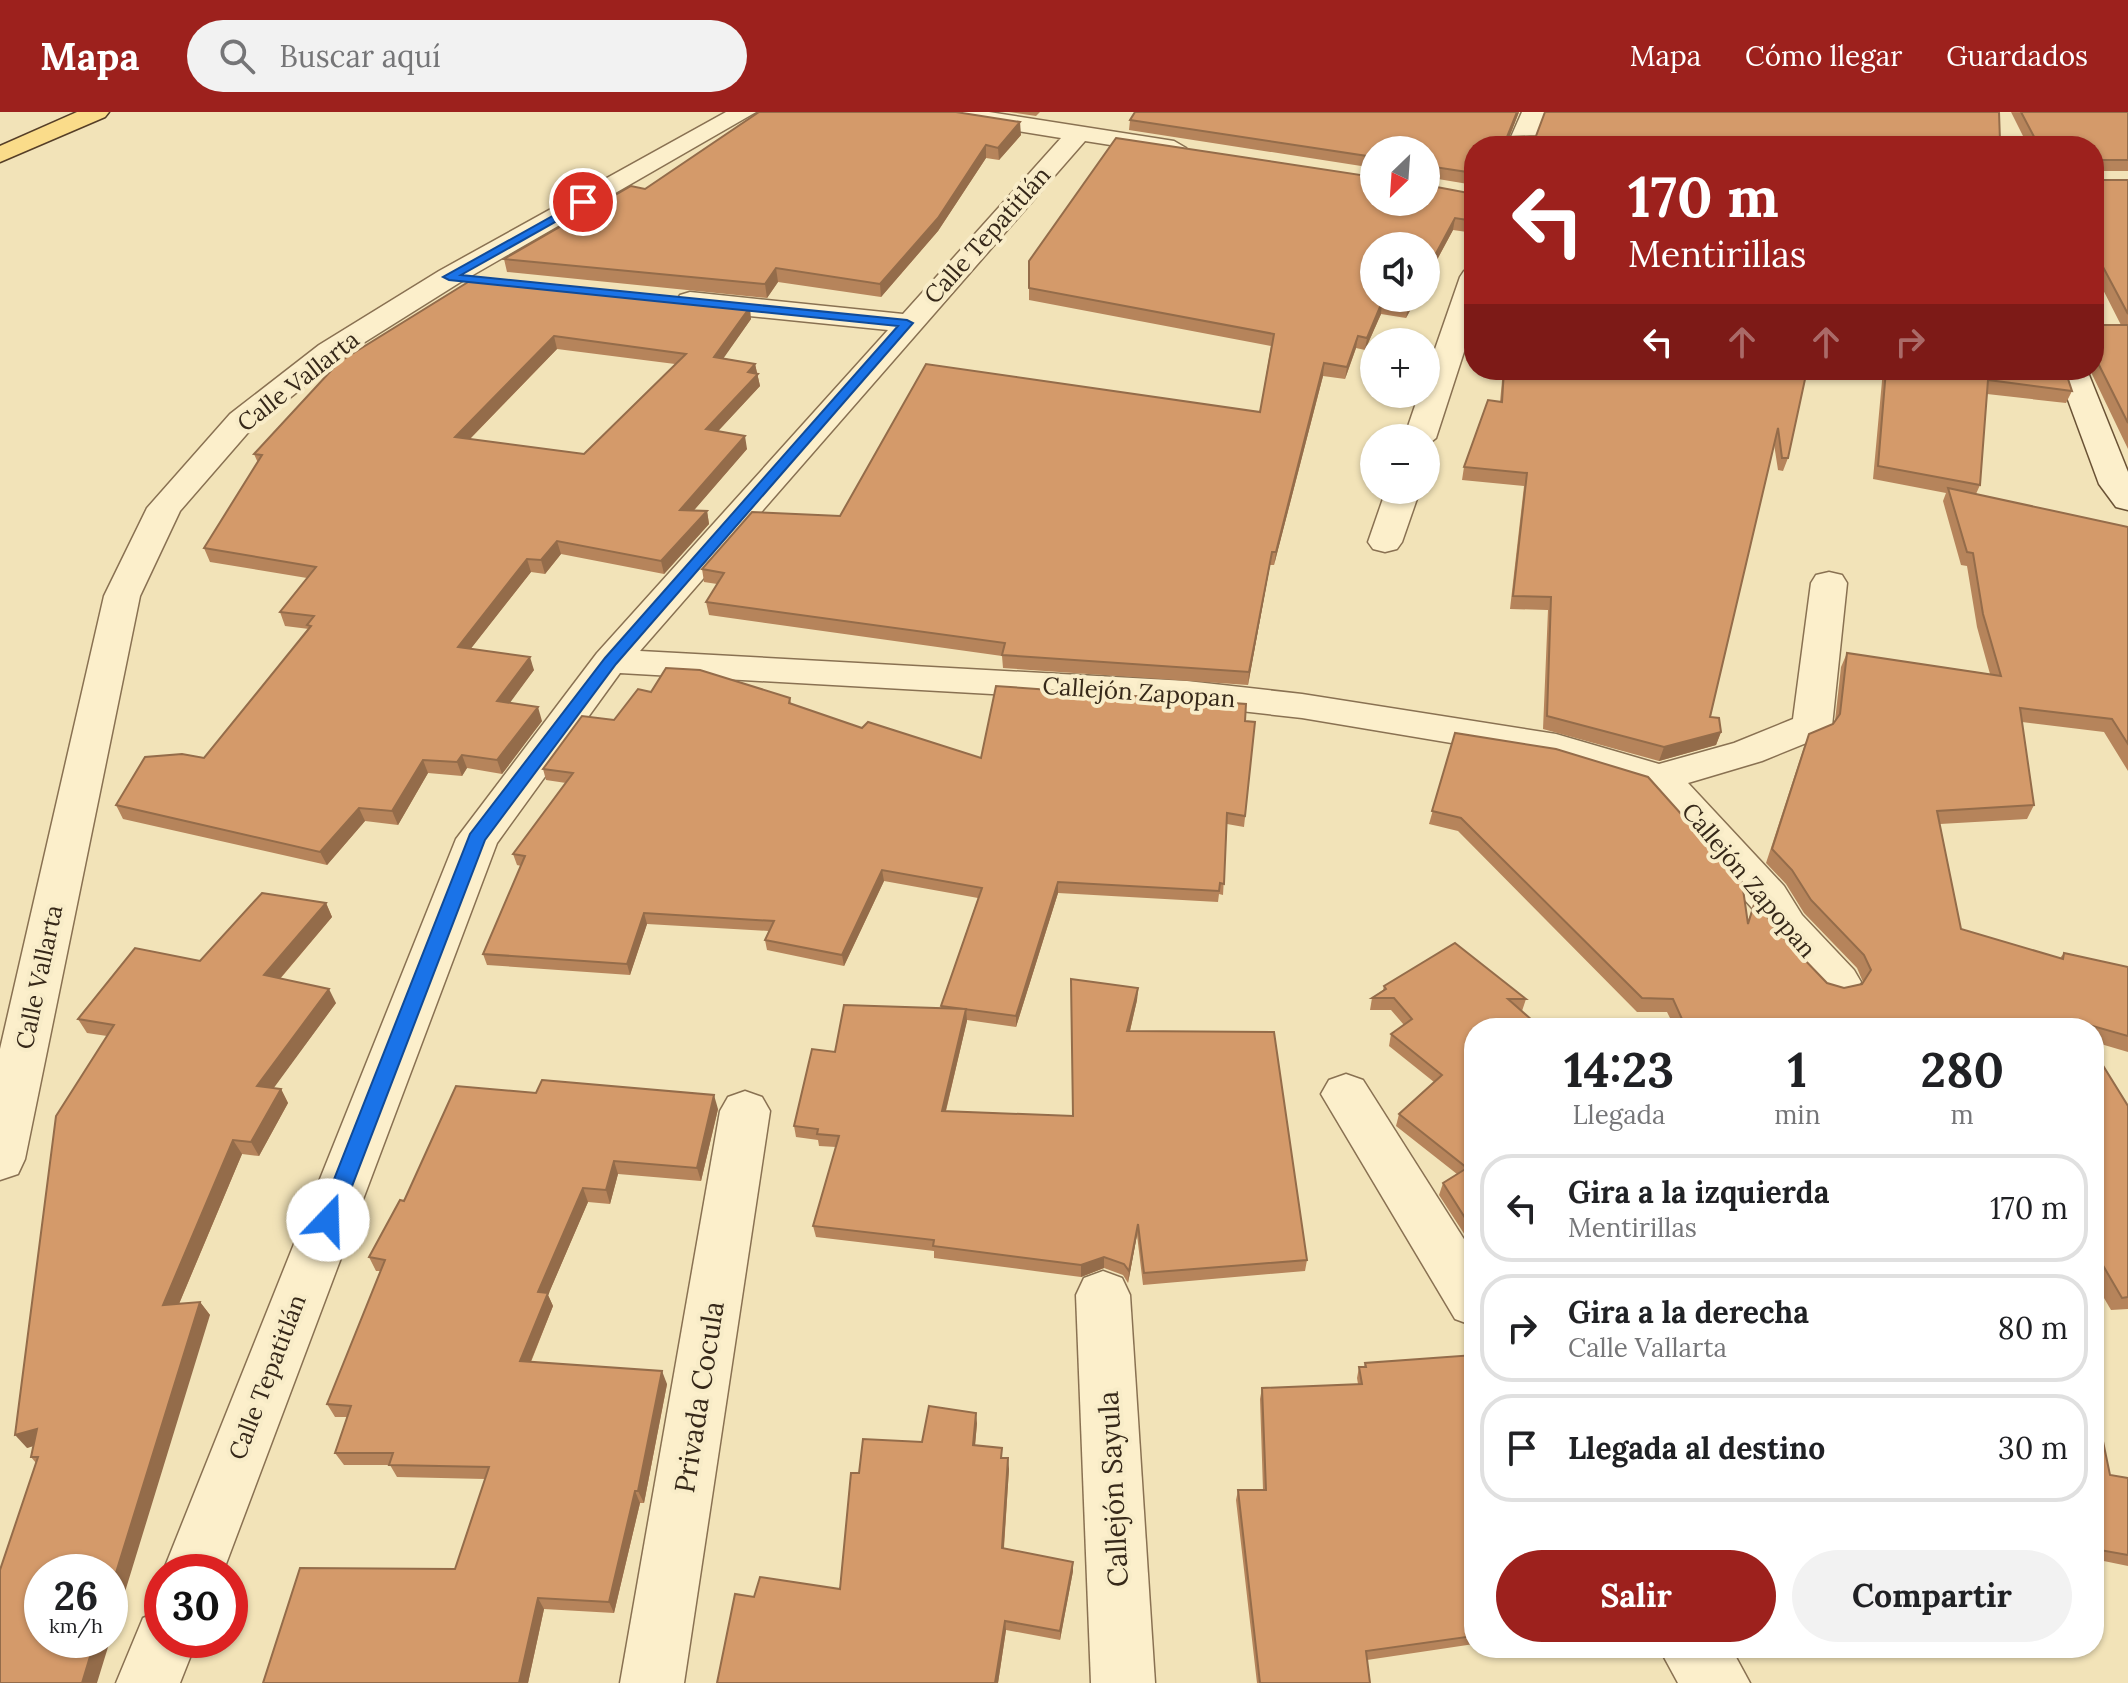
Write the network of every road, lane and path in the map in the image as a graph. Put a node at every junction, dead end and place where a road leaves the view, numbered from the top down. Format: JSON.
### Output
{"nodes":[{"id":1,"x":97,"y":112,"type":"edge"},
{"id":2,"x":744,"y":112,"type":"edge"},
{"id":3,"x":943,"y":112,"type":"edge"},
{"id":4,"x":1534,"y":112,"type":"edge"},
{"id":5,"x":1079,"y":133,"type":"junction"},
{"id":6,"x":1523,"y":136,"type":"edge"},
{"id":7,"x":1203,"y":153,"type":"edge"},
{"id":8,"x":0,"y":155,"type":"edge"},
{"id":9,"x":449,"y":277,"type":"junction"},
{"id":10,"x":496,"y":282,"type":"edge"},
{"id":11,"x":655,"y":298,"type":"edge"},
{"id":12,"x":1464,"y":307,"type":"edge"},
{"id":13,"x":907,"y":323,"type":"junction"},
{"id":14,"x":2076,"y":380,"type":"edge"},
{"id":15,"x":1425,"y":424,"type":"edge"},
{"id":16,"x":2128,"y":500,"type":"edge"},
{"id":17,"x":1398,"y":504,"type":"edge"},
{"id":18,"x":1385,"y":542,"type":"dead end"},
{"id":19,"x":1829,"y":583,"type":"dead end"},
{"id":20,"x":610,"y":661,"type":"junction"},
{"id":21,"x":1659,"y":778,"type":"junction"},
{"id":22,"x":1838,"y":982,"type":"dead end"},
{"id":23,"x":1346,"y":1094,"type":"dead end"},
{"id":24,"x":745,"y":1111,"type":"dead end"},
{"id":25,"x":0,"y":1159,"type":"edge"},
{"id":26,"x":1464,"y":1286,"type":"edge"},
{"id":27,"x":1103,"y":1295,"type":"dead end"},
{"id":28,"x":199,"y":1554,"type":"edge"},
{"id":29,"x":158,"y":1658,"type":"edge"},
{"id":30,"x":1699,"y":1658,"type":"edge"},
{"id":31,"x":148,"y":1683,"type":"edge"},
{"id":32,"x":652,"y":1683,"type":"edge"},
{"id":33,"x":1123,"y":1683,"type":"edge"},
{"id":34,"x":1718,"y":1683,"type":"edge"}],
"edges":[{"from":1,"to":8,"type":"main road"},
{"from":2,"to":9,"type":"street","name":"Calle Vallarta"},
{"from":3,"to":5,"type":"street"},
{"from":4,"to":6,"type":"street"},
{"from":5,"to":7,"type":"street"},
{"from":5,"to":13,"type":"street","name":"Calle Tepatitlán"},
{"from":9,"to":10,"type":"street"},
{"from":9,"to":25,"type":"street","name":"Calle Vallarta"},
{"from":11,"to":13,"type":"street"},
{"from":12,"to":15,"type":"street"},
{"from":13,"to":20,"type":"street","name":"Calle Tepatitlán"},
{"from":14,"to":16,"type":"street"},
{"from":17,"to":18,"type":"street"},
{"from":19,"to":21,"type":"street","name":"Callejón Zapopan"},
{"from":20,"to":21,"type":"street","name":"Callejón Zapopan"},
{"from":20,"to":28,"type":"street","name":"Calle Tepatitlán"},
{"from":21,"to":22,"type":"street","name":"Callejón Zapopan"},
{"from":23,"to":26,"type":"street"},
{"from":24,"to":32,"type":"street","name":"Privada Cocula"},
{"from":27,"to":33,"type":"street","name":"Callejón Sayula"},
{"from":29,"to":31,"type":"street"},
{"from":30,"to":34,"type":"street"}]}
